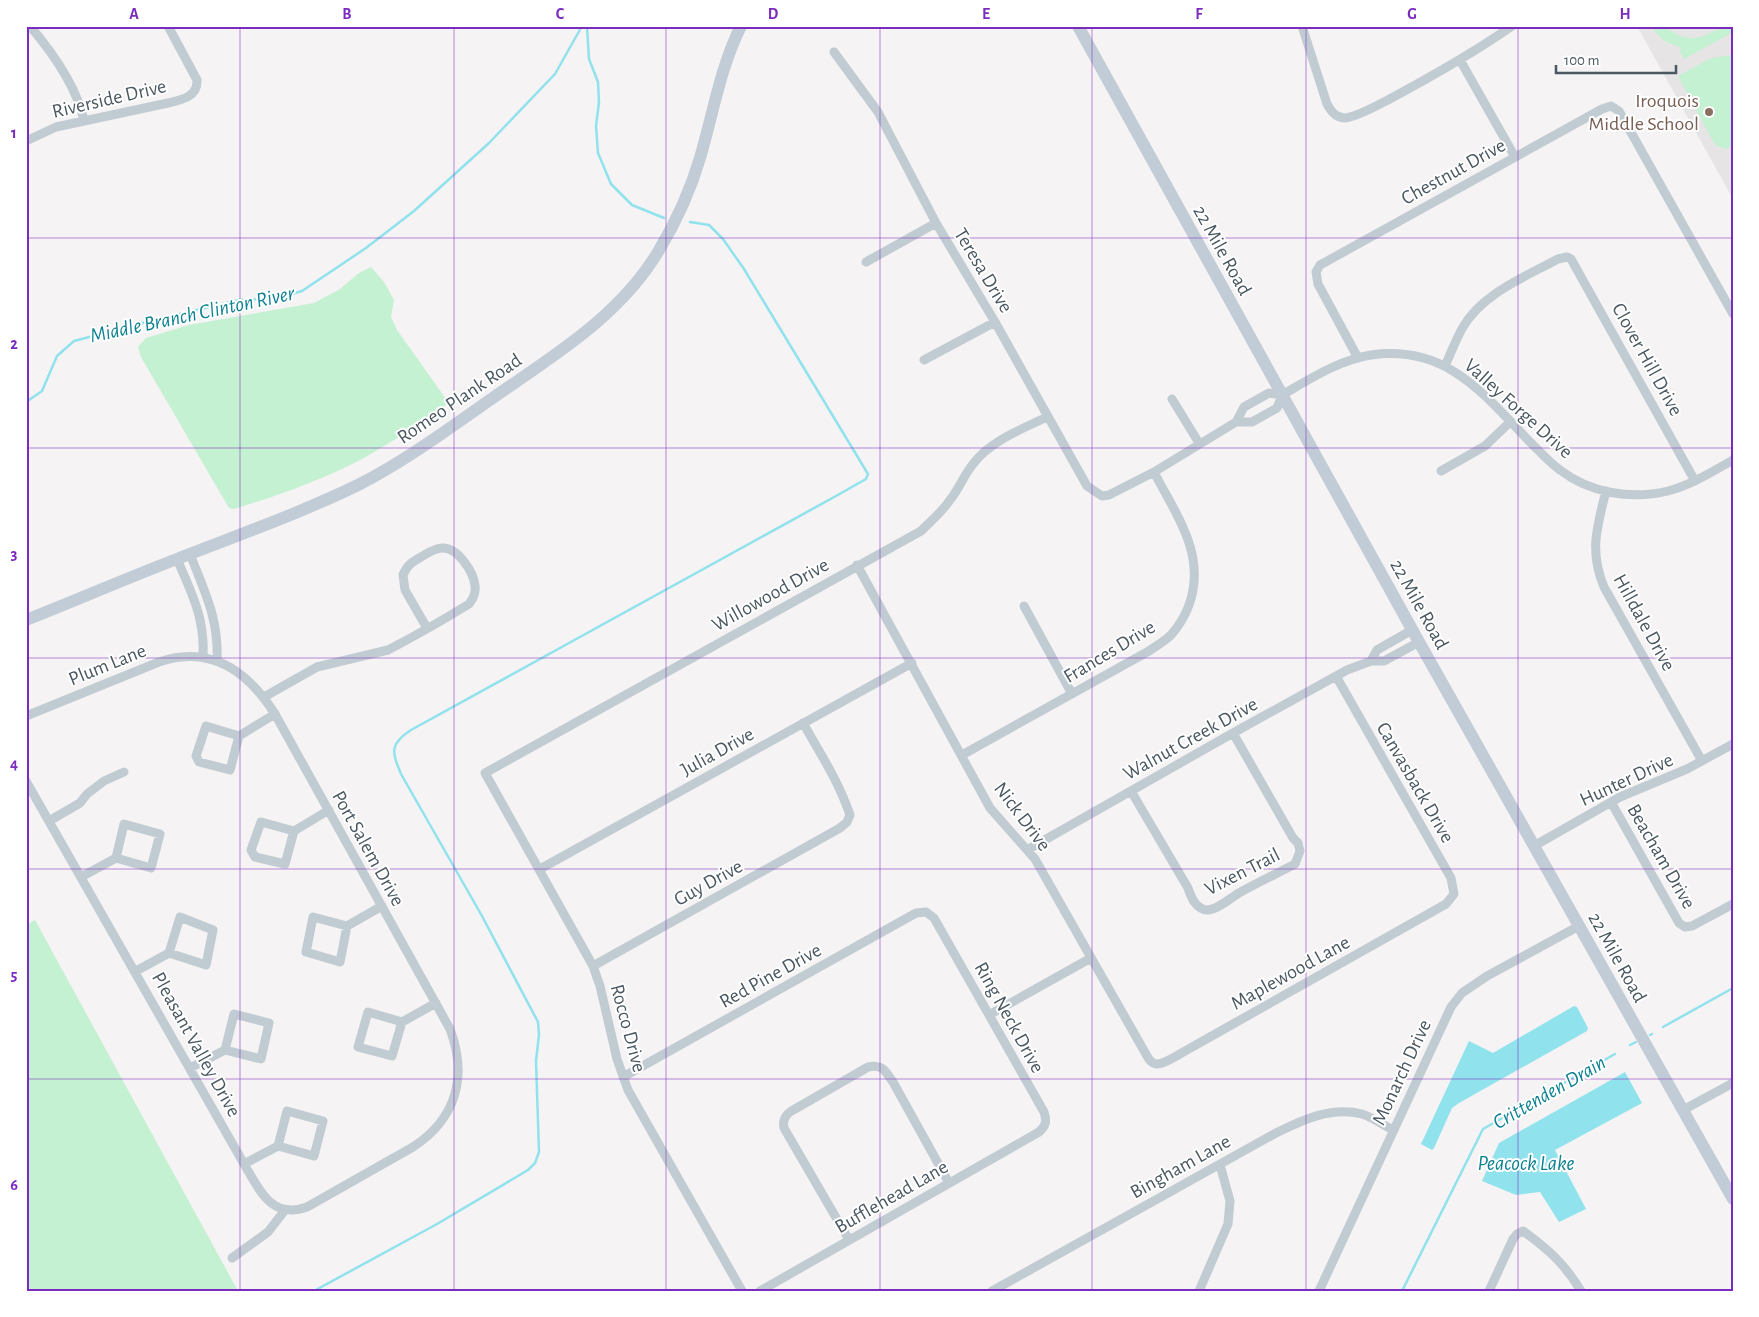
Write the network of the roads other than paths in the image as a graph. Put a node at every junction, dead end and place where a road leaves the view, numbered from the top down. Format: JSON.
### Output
{"nodes":[{"id":1,"x":30,"y":26,"type":"edge"},
{"id":2,"x":168,"y":26,"type":"edge"},
{"id":3,"x":741,"y":26,"type":"edge"},
{"id":4,"x":1078,"y":26,"type":"edge"},
{"id":5,"x":1302,"y":26,"type":"edge"},
{"id":6,"x":1512,"y":26,"type":"edge"},
{"id":7,"x":834,"y":52,"type":"dead end"},
{"id":8,"x":1460,"y":60,"type":"junction"},
{"id":9,"x":84,"y":120,"type":"junction"},
{"id":10,"x":26,"y":141,"type":"edge"},
{"id":11,"x":1514,"y":157,"type":"junction"},
{"id":12,"x":936,"y":223,"type":"junction"},
{"id":13,"x":866,"y":262,"type":"dead end"},
{"id":14,"x":1733,"y":314,"type":"edge"},
{"id":15,"x":995,"y":322,"type":"junction"},
{"id":16,"x":1358,"y":358,"type":"junction"},
{"id":17,"x":924,"y":360,"type":"dead end"},
{"id":18,"x":1445,"y":366,"type":"junction"},
{"id":19,"x":1282,"y":395,"type":"junction"},
{"id":20,"x":1172,"y":399,"type":"dead end"},
{"id":21,"x":1047,"y":416,"type":"junction"},
{"id":22,"x":1236,"y":422,"type":"junction"},
{"id":23,"x":1510,"y":422,"type":"junction"},
{"id":24,"x":1199,"y":444,"type":"junction"},
{"id":25,"x":1733,"y":460,"type":"edge"},
{"id":26,"x":1154,"y":472,"type":"junction"},
{"id":27,"x":1441,"y":472,"type":"dead end"},
{"id":28,"x":1695,"y":481,"type":"junction"},
{"id":29,"x":1606,"y":491,"type":"junction"},
{"id":30,"x":1109,"y":496,"type":"joint"},
{"id":31,"x":190,"y":554,"type":"junction"},
{"id":32,"x":177,"y":559,"type":"junction"},
{"id":33,"x":857,"y":565,"type":"junction"},
{"id":34,"x":1024,"y":606,"type":"dead end"},
{"id":35,"x":26,"y":620,"type":"edge"},
{"id":36,"x":426,"y":628,"type":"junction"},
{"id":37,"x":1412,"y":630,"type":"junction"},
{"id":38,"x":1419,"y":642,"type":"junction"},
{"id":39,"x":203,"y":657,"type":"junction"},
{"id":40,"x":1371,"y":660,"type":"junction"},
{"id":41,"x":217,"y":661,"type":"junction"},
{"id":42,"x":912,"y":663,"type":"junction"},
{"id":43,"x":1336,"y":676,"type":"junction"},
{"id":44,"x":1072,"y":694,"type":"junction"},
{"id":45,"x":264,"y":697,"type":"junction"},
{"id":46,"x":275,"y":714,"type":"junction"},
{"id":47,"x":26,"y":716,"type":"edge"},
{"id":48,"x":803,"y":723,"type":"junction"},
{"id":49,"x":1234,"y":733,"type":"junction"},
{"id":50,"x":239,"y":736,"type":"junction"},
{"id":51,"x":1733,"y":744,"type":"edge"},
{"id":52,"x":962,"y":755,"type":"junction"},
{"id":53,"x":1702,"y":761,"type":"junction"},
{"id":54,"x":124,"y":772,"type":"dead end"},
{"id":55,"x":484,"y":773,"type":"joint"},
{"id":56,"x":26,"y":781,"type":"edge"},
{"id":57,"x":1131,"y":791,"type":"junction"},
{"id":58,"x":1611,"y":802,"type":"junction"},
{"id":59,"x":328,"y":810,"type":"junction"},
{"id":60,"x":49,"y":821,"type":"junction"},
{"id":61,"x":294,"y":831,"type":"junction"},
{"id":62,"x":1534,"y":846,"type":"junction"},
{"id":63,"x":1028,"y":850,"type":"junction"},
{"id":64,"x":116,"y":858,"type":"junction"},
{"id":65,"x":540,"y":870,"type":"junction"},
{"id":66,"x":81,"y":877,"type":"junction"},
{"id":67,"x":1446,"y":904,"type":"joint"},
{"id":68,"x":1733,"y":904,"type":"edge"},
{"id":69,"x":382,"y":906,"type":"junction"},
{"id":70,"x":934,"y":918,"type":"joint"},
{"id":71,"x":347,"y":926,"type":"junction"},
{"id":72,"x":1579,"y":926,"type":"junction"},
{"id":73,"x":169,"y":954,"type":"junction"},
{"id":74,"x":1091,"y":958,"type":"junction"},
{"id":75,"x":593,"y":966,"type":"junction"},
{"id":76,"x":136,"y":971,"type":"junction"},
{"id":77,"x":436,"y":1003,"type":"junction"},
{"id":78,"x":989,"y":1015,"type":"junction"},
{"id":79,"x":402,"y":1022,"type":"junction"},
{"id":80,"x":224,"y":1050,"type":"junction"},
{"id":81,"x":1150,"y":1060,"type":"joint"},
{"id":82,"x":190,"y":1068,"type":"junction"},
{"id":83,"x":623,"y":1078,"type":"junction"},
{"id":84,"x":1733,"y":1083,"type":"edge"},
{"id":85,"x":1683,"y":1110,"type":"junction"},
{"id":86,"x":1393,"y":1130,"type":"junction"},
{"id":87,"x":1039,"y":1132,"type":"joint"},
{"id":88,"x":278,"y":1146,"type":"junction"},
{"id":89,"x":244,"y":1164,"type":"junction"},
{"id":90,"x":1220,"y":1165,"type":"junction"},
{"id":91,"x":949,"y":1183,"type":"junction"},
{"id":92,"x":1733,"y":1198,"type":"edge"},
{"id":93,"x":285,"y":1210,"type":"junction"},
{"id":94,"x":849,"y":1240,"type":"junction"},
{"id":95,"x":232,"y":1258,"type":"dead end"},
{"id":96,"x":742,"y":1291,"type":"edge"},
{"id":97,"x":760,"y":1291,"type":"edge"},
{"id":98,"x":992,"y":1291,"type":"edge"},
{"id":99,"x":1199,"y":1291,"type":"edge"},
{"id":100,"x":1319,"y":1291,"type":"edge"},
{"id":101,"x":1489,"y":1291,"type":"edge"},
{"id":102,"x":1581,"y":1291,"type":"edge"}],
"edges":[{"from":1,"to":9,"type":"street"},
{"from":2,"to":9,"type":"street","name":"Riverside Drive"},
{"from":3,"to":31,"type":"street","name":"Romeo Plank Road"},
{"from":4,"to":19,"type":"street","name":"22 Mile Road"},
{"from":5,"to":8,"type":"street"},
{"from":6,"to":8,"type":"street"},
{"from":7,"to":12,"type":"street","name":"Teresa Drive"},
{"from":8,"to":11,"type":"street"},
{"from":9,"to":10,"type":"street","name":"Riverside Drive"},
{"from":11,"to":14,"type":"street","name":"Chestnut Drive"},
{"from":11,"to":16,"type":"street","name":"Chestnut Drive"},
{"from":12,"to":13,"type":"street"},
{"from":12,"to":15,"type":"street","name":"Teresa Drive"},
{"from":15,"to":17,"type":"street"},
{"from":15,"to":21,"type":"street","name":"Teresa Drive"},
{"from":16,"to":18,"type":"street","name":"Valley Forge Drive"},
{"from":16,"to":19,"type":"street","name":"Valley Forge Drive"},
{"from":18,"to":23,"type":"street","name":"Valley Forge Drive"},
{"from":18,"to":28,"type":"street","name":"Clover Hill Drive"},
{"from":19,"to":22,"type":"street","name":"Valley Forge Drive"},
{"from":19,"to":22,"type":"street","name":"Valley Forge Drive"},
{"from":19,"to":37,"type":"street","name":"22 Mile Road"},
{"from":20,"to":24,"type":"street"},
{"from":21,"to":30,"type":"street","name":"Teresa Drive"},
{"from":21,"to":33,"type":"street","name":"Willowood Drive"},
{"from":22,"to":24,"type":"street","name":"Valley Forge Drive"},
{"from":23,"to":27,"type":"street"},
{"from":23,"to":29,"type":"street","name":"Valley Forge Drive"},
{"from":24,"to":26,"type":"street","name":"Valley Forge Drive"},
{"from":25,"to":28,"type":"street","name":"Valley Forge Drive"},
{"from":26,"to":30,"type":"street","name":"Valley Forge Drive"},
{"from":26,"to":44,"type":"street","name":"Frances Drive"},
{"from":28,"to":29,"type":"street","name":"Valley Forge Drive"},
{"from":29,"to":53,"type":"street","name":"Hilldale Drive"},
{"from":31,"to":32,"type":"street","name":"Romeo Plank Road"},
{"from":31,"to":41,"type":"street"},
{"from":32,"to":35,"type":"street","name":"Romeo Plank Road"},
{"from":32,"to":39,"type":"street"},
{"from":33,"to":42,"type":"street","name":"Nick Drive"},
{"from":33,"to":55,"type":"street","name":"Willowood Drive"},
{"from":34,"to":44,"type":"street"},
{"from":36,"to":36,"type":"street"},
{"from":36,"to":45,"type":"street"},
{"from":37,"to":38,"type":"street","name":"22 Mile Road"},
{"from":37,"to":40,"type":"street","name":"Walnut Creek Drive"},
{"from":38,"to":40,"type":"street","name":"Walnut Creek Drive"},
{"from":38,"to":62,"type":"street","name":"22 Mile Road"},
{"from":39,"to":41,"type":"street","name":"Port Salem Drive"},
{"from":39,"to":47,"type":"street","name":"Plum Lane"},
{"from":40,"to":43,"type":"street","name":"Walnut Creek Drive"},
{"from":41,"to":45,"type":"street","name":"Port Salem Drive"},
{"from":42,"to":48,"type":"street","name":"Julia Drive"},
{"from":42,"to":52,"type":"street","name":"Nick Drive"},
{"from":43,"to":49,"type":"street","name":"Walnut Creek Drive"},
{"from":43,"to":67,"type":"street","name":"Canvasback Drive"},
{"from":44,"to":52,"type":"street","name":"Frances Drive"},
{"from":45,"to":46,"type":"street","name":"Port Salem Drive"},
{"from":46,"to":50,"type":"street"},
{"from":46,"to":59,"type":"street","name":"Port Salem Drive"},
{"from":48,"to":65,"type":"street","name":"Julia Drive"},
{"from":48,"to":75,"type":"street","name":"Guy Drive"},
{"from":49,"to":57,"type":"street","name":"Walnut Creek Drive"},
{"from":49,"to":57,"type":"street","name":"Vixen Trail"},
{"from":50,"to":50,"type":"street"},
{"from":51,"to":53,"type":"street","name":"Hunter Drive"},
{"from":52,"to":63,"type":"street","name":"Nick Drive"},
{"from":53,"to":58,"type":"street","name":"Hunter Drive"},
{"from":54,"to":60,"type":"street"},
{"from":55,"to":65,"type":"street","name":"Rocco Drive"},
{"from":56,"to":60,"type":"street","name":"Pleasant Valley Drive"},
{"from":57,"to":63,"type":"street","name":"Walnut Creek Drive"},
{"from":58,"to":62,"type":"street","name":"Hunter Drive"},
{"from":58,"to":68,"type":"street","name":"Beacham Drive"},
{"from":59,"to":61,"type":"street"},
{"from":59,"to":69,"type":"street","name":"Port Salem Drive"},
{"from":60,"to":66,"type":"street","name":"Pleasant Valley Drive"},
{"from":61,"to":61,"type":"street"},
{"from":62,"to":72,"type":"street","name":"22 Mile Road"},
{"from":63,"to":74,"type":"street","name":"Nick Drive"},
{"from":64,"to":64,"type":"street"},
{"from":64,"to":66,"type":"street"},
{"from":65,"to":75,"type":"street","name":"Rocco Drive"},
{"from":66,"to":76,"type":"street","name":"Pleasant Valley Drive"},
{"from":67,"to":81,"type":"street","name":"Maplewood Lane"},
{"from":69,"to":71,"type":"street"},
{"from":69,"to":77,"type":"street","name":"Port Salem Drive"},
{"from":70,"to":78,"type":"street","name":"Ring Neck Drive"},
{"from":70,"to":83,"type":"street","name":"Red Pine Drive"},
{"from":71,"to":71,"type":"street"},
{"from":72,"to":85,"type":"street","name":"22 Mile Road"},
{"from":72,"to":86,"type":"street","name":"Monarch Drive"},
{"from":73,"to":73,"type":"street"},
{"from":73,"to":76,"type":"street"},
{"from":74,"to":78,"type":"street"},
{"from":74,"to":81,"type":"street","name":"Nick Drive"},
{"from":75,"to":83,"type":"street","name":"Rocco Drive"},
{"from":76,"to":82,"type":"street","name":"Pleasant Valley Drive"},
{"from":77,"to":79,"type":"street"},
{"from":77,"to":93,"type":"street","name":"Port Salem Drive"},
{"from":78,"to":87,"type":"street","name":"Ring Neck Drive"},
{"from":79,"to":79,"type":"street"},
{"from":80,"to":80,"type":"street"},
{"from":80,"to":82,"type":"street"},
{"from":82,"to":89,"type":"street","name":"Pleasant Valley Drive"},
{"from":83,"to":96,"type":"street","name":"Rocco Drive"},
{"from":84,"to":85,"type":"street"},
{"from":85,"to":92,"type":"street","name":"22 Mile Road"},
{"from":86,"to":90,"type":"street","name":"Bingham Lane"},
{"from":86,"to":100,"type":"street","name":"Monarch Drive"},
{"from":87,"to":91,"type":"street","name":"Bufflehead Lane"},
{"from":88,"to":88,"type":"street"},
{"from":88,"to":89,"type":"street"},
{"from":89,"to":93,"type":"street","name":"Pleasant Valley Drive"},
{"from":90,"to":98,"type":"street","name":"Bingham Lane"},
{"from":90,"to":99,"type":"street"},
{"from":91,"to":94,"type":"street","name":"Bufflehead Lane"},
{"from":91,"to":94,"type":"street"},
{"from":93,"to":95,"type":"street"},
{"from":94,"to":97,"type":"street","name":"Bufflehead Lane"},
{"from":101,"to":102,"type":"street"}]}
